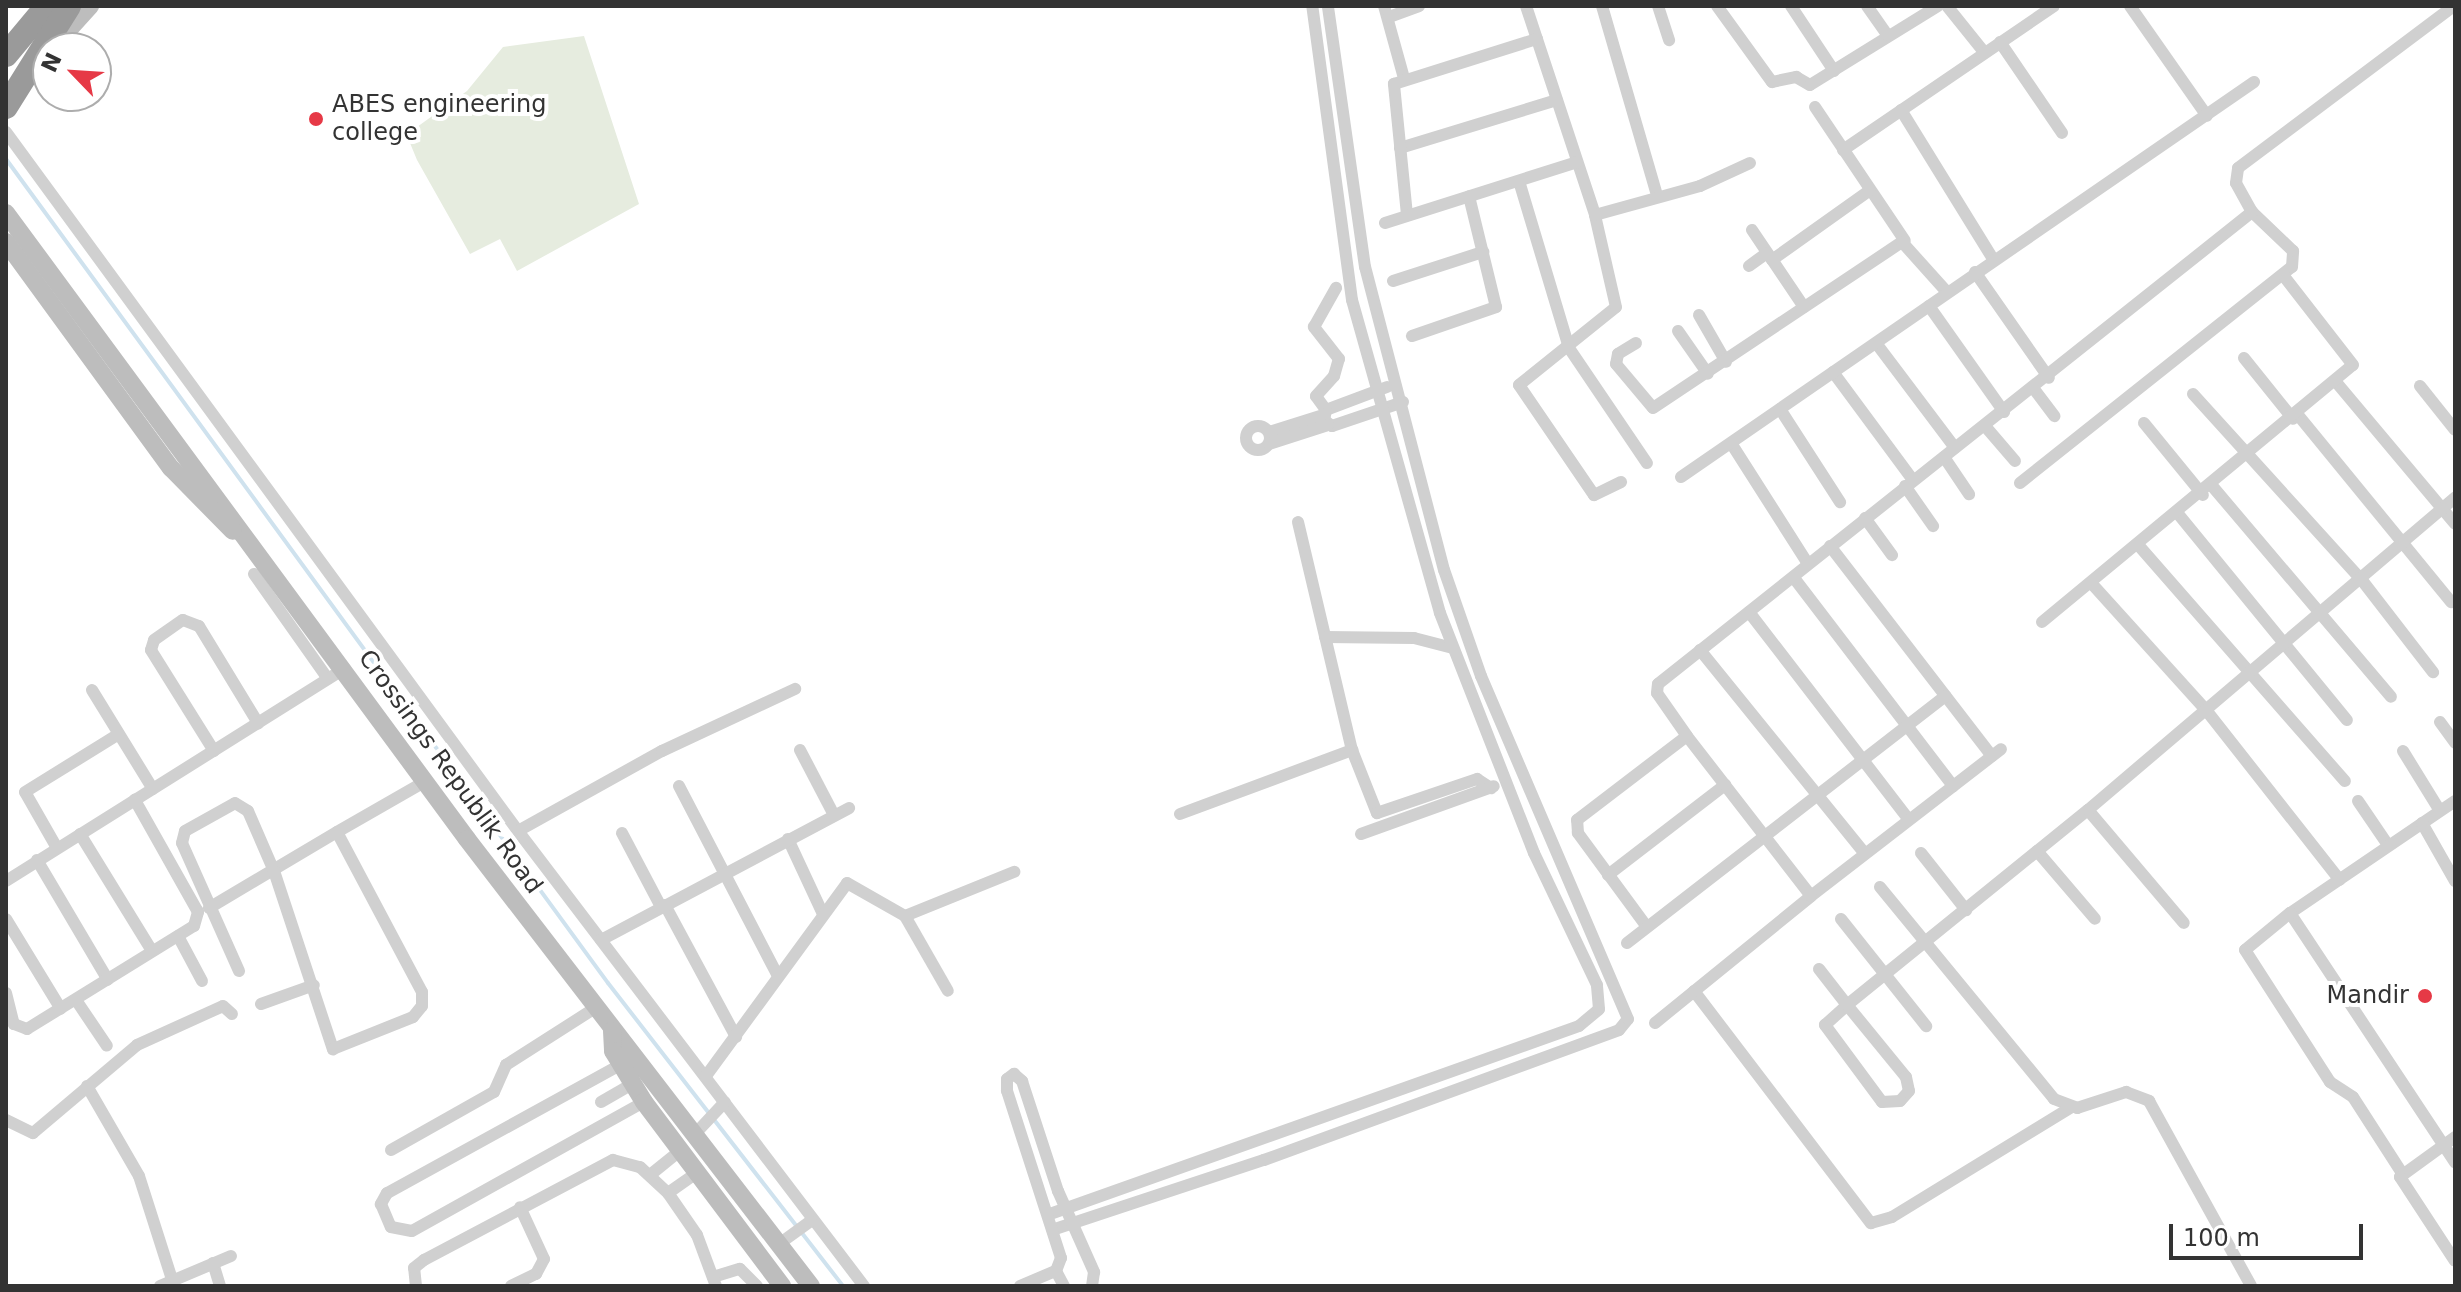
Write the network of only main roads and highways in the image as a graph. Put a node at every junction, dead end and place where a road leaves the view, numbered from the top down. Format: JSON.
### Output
{"nodes":[{"id":1,"x":28,"y":6,"type":"edge"},
{"id":2,"x":47,"y":6,"type":"edge"},
{"id":3,"x":69,"y":6,"type":"edge"},
{"id":4,"x":56,"y":32,"type":"edge"},
{"id":5,"x":6,"y":34,"type":"edge"},
{"id":6,"x":6,"y":55,"type":"edge"},
{"id":7,"x":32,"y":71,"type":"edge"},
{"id":8,"x":6,"y":107,"type":"edge"}],
"edges":[{"from":1,"to":5,"type":"highway"},
{"from":2,"to":6,"type":"highway"},
{"from":3,"to":4,"type":"highway"},
{"from":7,"to":8,"type":"highway"}]}
